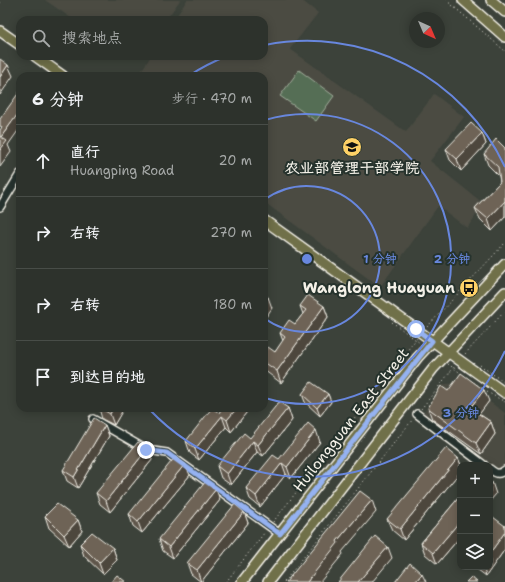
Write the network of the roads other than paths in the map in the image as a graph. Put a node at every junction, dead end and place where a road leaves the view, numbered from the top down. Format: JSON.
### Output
{"nodes":[{"id":1,"x":463,"y":0,"type":"edge"},
{"id":2,"x":491,"y":0,"type":"edge"},
{"id":3,"x":505,"y":12,"type":"edge"},
{"id":4,"x":0,"y":31,"type":"edge"},
{"id":5,"x":505,"y":37,"type":"edge"},
{"id":6,"x":16,"y":42,"type":"edge"},
{"id":7,"x":41,"y":60,"type":"edge"},
{"id":8,"x":57,"y":72,"type":"edge"},
{"id":9,"x":16,"y":180,"type":"edge"},
{"id":10,"x":0,"y":206,"type":"edge"},
{"id":11,"x":268,"y":223,"type":"edge"},
{"id":12,"x":505,"y":264,"type":"edge"},
{"id":13,"x":505,"y":292,"type":"edge"},
{"id":14,"x":432,"y":341,"type":"junction"},
{"id":15,"x":448,"y":353,"type":"junction"},
{"id":16,"x":505,"y":393,"type":"edge"},
{"id":17,"x":416,"y":414,"type":"road end"},
{"id":18,"x":93,"y":419,"type":"edge"},
{"id":19,"x":480,"y":462,"type":"edge"},
{"id":20,"x":505,"y":470,"type":"edge"},
{"id":21,"x":493,"y":471,"type":"edge"},
{"id":22,"x":280,"y":534,"type":"junction"},
{"id":23,"x":242,"y":582,"type":"edge"},
{"id":24,"x":268,"y":582,"type":"edge"}],
"edges":[{"from":1,"to":5,"type":"main road"},
{"from":2,"to":3,"type":"main road"},
{"from":4,"to":6,"type":"main road"},
{"from":7,"to":8,"type":"main road"},
{"from":9,"to":10,"type":"street"},
{"from":11,"to":14,"type":"main road"},
{"from":12,"to":14,"type":"main road","name":"Huilongguan East Street"},
{"from":13,"to":15,"type":"main road"},
{"from":14,"to":15,"type":"main road"},
{"from":14,"to":22,"type":"main road","name":"Huilongguan East Street"},
{"from":15,"to":16,"type":"main road"},
{"from":15,"to":24,"type":"main road"},
{"from":17,"to":19,"type":"street"},
{"from":18,"to":22,"type":"street"},
{"from":20,"to":21,"type":"street"},
{"from":22,"to":23,"type":"main road","name":"Huilongguan East Street"}]}
